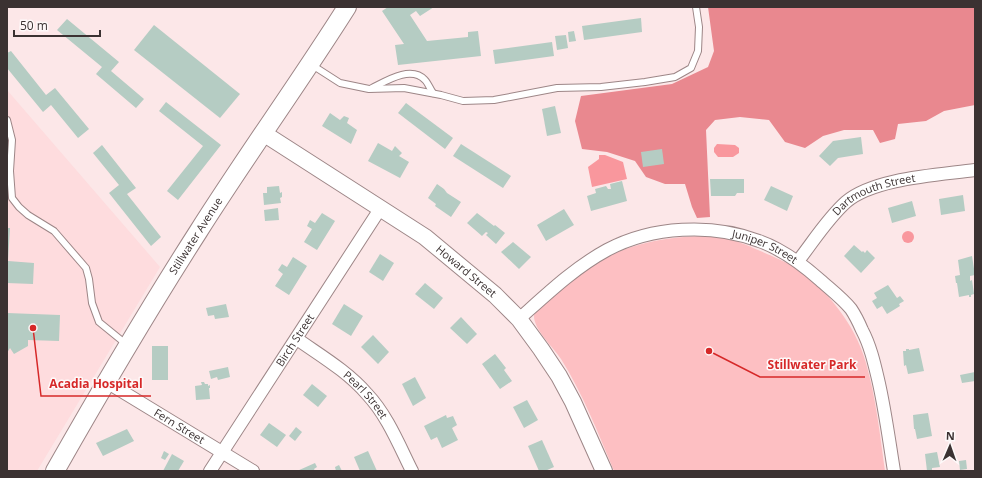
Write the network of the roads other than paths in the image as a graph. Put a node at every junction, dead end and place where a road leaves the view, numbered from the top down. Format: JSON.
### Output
{"nodes":[{"id":1,"x":347,"y":7,"type":"edge"},
{"id":2,"x":696,"y":7,"type":"edge"},
{"id":3,"x":311,"y":64,"type":"junction"},
{"id":4,"x":369,"y":89,"type":"junction"},
{"id":5,"x":433,"y":93,"type":"junction"},
{"id":6,"x":7,"y":120,"type":"edge"},
{"id":7,"x":263,"y":133,"type":"junction"},
{"id":8,"x":975,"y":170,"type":"edge"},
{"id":9,"x":380,"y":209,"type":"junction"},
{"id":10,"x":798,"y":262,"type":"junction"},
{"id":11,"x":519,"y":319,"type":"junction"},
{"id":12,"x":297,"y":338,"type":"junction"},
{"id":13,"x":127,"y":346,"type":"junction"},
{"id":14,"x":105,"y":381,"type":"junction"},
{"id":15,"x":222,"y":452,"type":"junction"},
{"id":16,"x":55,"y":471,"type":"edge"},
{"id":17,"x":210,"y":471,"type":"edge"},
{"id":18,"x":253,"y":471,"type":"edge"},
{"id":19,"x":412,"y":471,"type":"edge"},
{"id":20,"x":604,"y":471,"type":"edge"},
{"id":21,"x":894,"y":471,"type":"edge"}],
"edges":[{"from":1,"to":3,"type":"main road","name":"Stillwater Avenue"},
{"from":2,"to":5,"type":"lane"},
{"from":3,"to":4,"type":"lane"},
{"from":3,"to":7,"type":"main road","name":"Stillwater Avenue"},
{"from":4,"to":5,"type":"lane"},
{"from":4,"to":5,"type":"lane"},
{"from":6,"to":13,"type":"lane"},
{"from":7,"to":9,"type":"street","name":"Howard Street"},
{"from":7,"to":13,"type":"main road","name":"Stillwater Avenue"},
{"from":8,"to":10,"type":"street","name":"Dartmouth Street"},
{"from":9,"to":11,"type":"street","name":"Howard Street"},
{"from":9,"to":12,"type":"street","name":"Birch Street"},
{"from":10,"to":11,"type":"street","name":"Juniper Street"},
{"from":10,"to":21,"type":"street","name":"Juniper Street"},
{"from":11,"to":20,"type":"street","name":"Howard Street"},
{"from":12,"to":15,"type":"street","name":"Birch Street"},
{"from":12,"to":19,"type":"street","name":"Pearl Street"},
{"from":13,"to":14,"type":"main road","name":"Stillwater Avenue"},
{"from":14,"to":15,"type":"street","name":"Fern Street"},
{"from":14,"to":16,"type":"main road","name":"Stillwater Avenue"},
{"from":15,"to":17,"type":"street","name":"Birch Street"},
{"from":15,"to":18,"type":"street","name":"Fern Street"}]}
